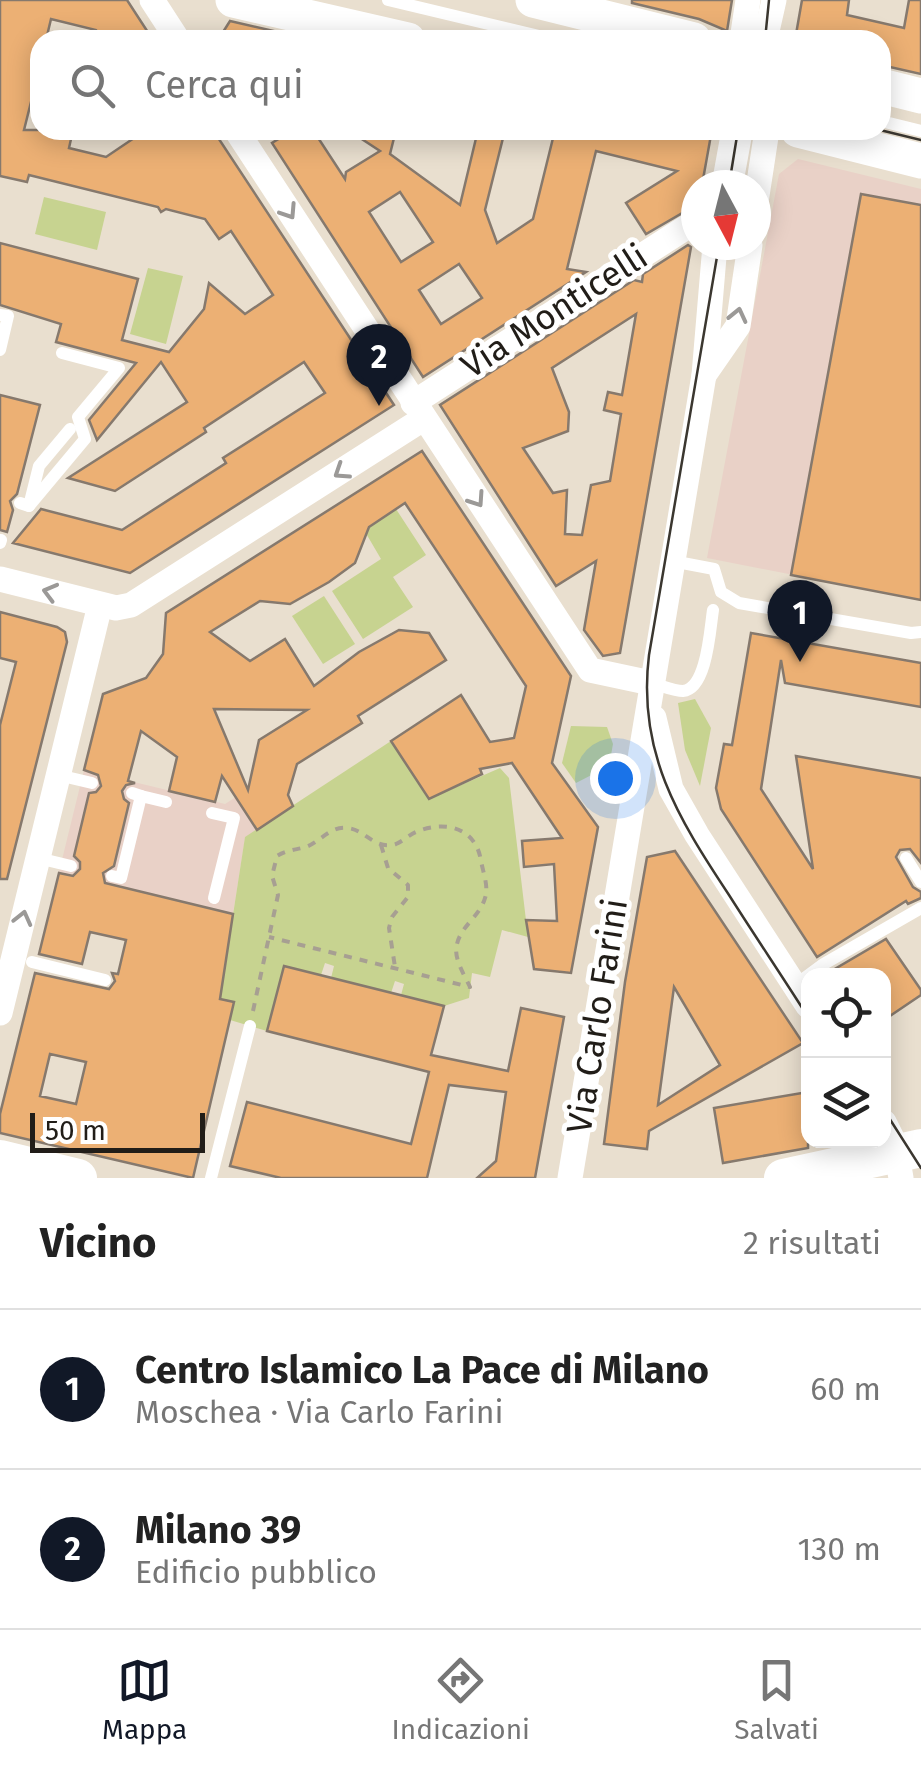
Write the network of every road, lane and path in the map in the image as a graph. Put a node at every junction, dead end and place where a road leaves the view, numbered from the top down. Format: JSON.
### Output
{"nodes":[{"id":1,"x":152,"y":0,"type":"edge"},
{"id":2,"x":233,"y":0,"type":"edge"},
{"id":3,"x":388,"y":0,"type":"edge"},
{"id":4,"x":533,"y":0,"type":"edge"},
{"id":5,"x":748,"y":0,"type":"edge"},
{"id":6,"x":774,"y":0,"type":"edge"},
{"id":7,"x":172,"y":30,"type":"edge"},
{"id":8,"x":364,"y":30,"type":"edge"},
{"id":9,"x":514,"y":30,"type":"edge"},
{"id":10,"x":654,"y":30,"type":"edge"},
{"id":11,"x":744,"y":30,"type":"edge"},
{"id":12,"x":767,"y":30,"type":"edge"},
{"id":13,"x":891,"y":88,"type":"edge"},
{"id":14,"x":921,"y":96,"type":"edge"},
{"id":15,"x":891,"y":124,"type":"edge"},
{"id":16,"x":921,"y":131,"type":"edge"},
{"id":17,"x":242,"y":140,"type":"edge"},
{"id":18,"x":732,"y":140,"type":"edge"},
{"id":19,"x":745,"y":140,"type":"edge"},
{"id":20,"x":765,"y":140,"type":"edge"},
{"id":21,"x":836,"y":140,"type":"edge"},
{"id":22,"x":921,"y":162,"type":"edge"},
{"id":23,"x":727,"y":170,"type":"edge"},
{"id":24,"x":740,"y":170,"type":"edge"},
{"id":25,"x":761,"y":170,"type":"edge"},
{"id":26,"x":681,"y":231,"type":"edge"},
{"id":27,"x":714,"y":260,"type":"edge"},
{"id":28,"x":723,"y":260,"type":"edge"},
{"id":29,"x":748,"y":260,"type":"edge"},
{"id":30,"x":0,"y":314,"type":"edge"},
{"id":31,"x":0,"y":350,"type":"edge"},
{"id":32,"x":62,"y":353,"type":"dead end"},
{"id":33,"x":704,"y":375,"type":"junction"},
{"id":34,"x":418,"y":411,"type":"junction"},
{"id":35,"x":70,"y":430,"type":"dead end"},
{"id":36,"x":672,"y":561,"type":"junction"},
{"id":37,"x":0,"y":579,"type":"edge"},
{"id":38,"x":100,"y":605,"type":"junction"},
{"id":39,"x":713,"y":610,"type":"dead end"},
{"id":40,"x":921,"y":632,"type":"edge"},
{"id":41,"x":653,"y":670,"type":"junction"},
{"id":42,"x":58,"y":775,"type":"junction"},
{"id":43,"x":92,"y":783,"type":"dead end"},
{"id":44,"x":166,"y":802,"type":"dead end"},
{"id":45,"x":212,"y":813,"type":"dead end"},
{"id":46,"x":381,"y":845,"type":"junction"},
{"id":47,"x":38,"y":858,"type":"junction"},
{"id":48,"x":906,"y":858,"type":"dead end"},
{"id":49,"x":72,"y":866,"type":"dead end"},
{"id":50,"x":112,"y":876,"type":"dead end"},
{"id":51,"x":921,"y":882,"type":"edge"},
{"id":52,"x":214,"y":898,"type":"dead end"},
{"id":53,"x":921,"y":908,"type":"edge"},
{"id":54,"x":268,"y":938,"type":"junction"},
{"id":55,"x":32,"y":962,"type":"dead end"},
{"id":56,"x":839,"y":968,"type":"edge"},
{"id":57,"x":395,"y":969,"type":"junction"},
{"id":58,"x":105,"y":980,"type":"dead end"},
{"id":59,"x":801,"y":993,"type":"edge"},
{"id":60,"x":0,"y":1013,"type":"edge"},
{"id":61,"x":250,"y":1026,"type":"joint"},
{"id":62,"x":903,"y":1147,"type":"edge"},
{"id":63,"x":0,"y":1159,"type":"edge"},
{"id":64,"x":78,"y":1178,"type":"edge"},
{"id":65,"x":212,"y":1178,"type":"edge"},
{"id":66,"x":570,"y":1178,"type":"edge"},
{"id":67,"x":783,"y":1178,"type":"edge"}],
"edges":[{"from":1,"to":7,"type":"street"},
{"from":2,"to":8,"type":"main road"},
{"from":3,"to":9,"type":"lane"},
{"from":4,"to":10,"type":"main road"},
{"from":5,"to":11,"type":"street"},
{"from":6,"to":12,"type":"street"},
{"from":13,"to":14,"type":"main road"},
{"from":15,"to":16,"type":"lane"},
{"from":17,"to":34,"type":"street","one_way":true},
{"from":18,"to":23,"type":"street"},
{"from":19,"to":24,"type":"lane"},
{"from":20,"to":25,"type":"street"},
{"from":21,"to":22,"type":"main road"},
{"from":26,"to":34,"type":"street","name":"Via Monticelli"},
{"from":27,"to":33,"type":"street"},
{"from":28,"to":33,"type":"lane"},
{"from":33,"to":29,"type":"street","one_way":true},
{"from":30,"to":31,"type":"lane"},
{"from":32,"to":35,"type":"lane"},
{"from":33,"to":36,"type":"street"},
{"from":34,"to":38,"type":"street","name":"Via Monticelli","one_way":true},
{"from":34,"to":41,"type":"street","one_way":true},
{"from":36,"to":40,"type":"lane"},
{"from":36,"to":41,"type":"street"},
{"from":38,"to":37,"type":"street","one_way":true},
{"from":38,"to":42,"type":"street"},
{"from":39,"to":41,"type":"lane"},
{"from":41,"to":59,"type":"street"},
{"from":41,"to":66,"type":"street","name":"Via Carlo Farini"},
{"from":42,"to":43,"type":"lane"},
{"from":42,"to":47,"type":"street"},
{"from":44,"to":50,"type":"lane"},
{"from":45,"to":52,"type":"lane"},
{"from":46,"to":54,"type":"path"},
{"from":46,"to":57,"type":"path"},
{"from":46,"to":57,"type":"path"},
{"from":47,"to":49,"type":"lane"},
{"from":60,"to":47,"type":"street","one_way":true},
{"from":48,"to":51,"type":"lane"},
{"from":53,"to":56,"type":"lane"},
{"from":54,"to":57,"type":"path"},
{"from":54,"to":61,"type":"path"},
{"from":55,"to":58,"type":"lane"},
{"from":61,"to":65,"type":"lane"},
{"from":62,"to":67,"type":"main road"},
{"from":63,"to":64,"type":"main road"}]}
